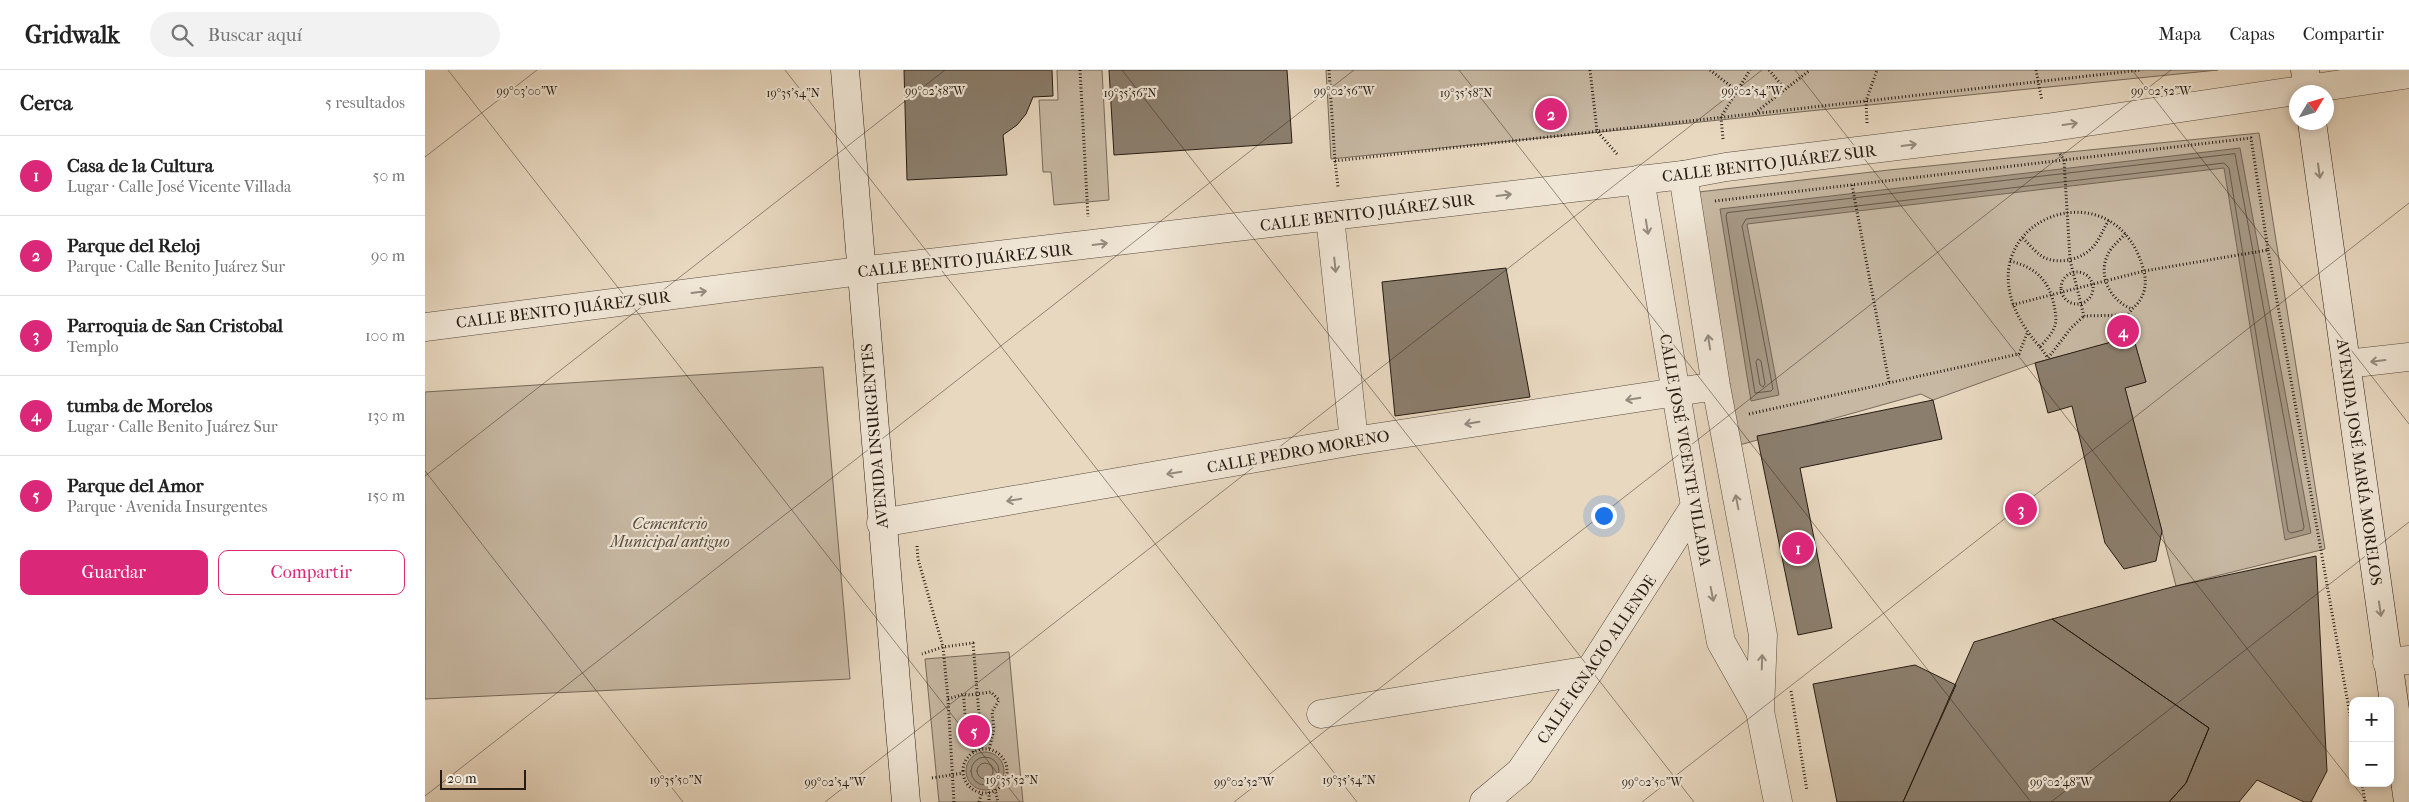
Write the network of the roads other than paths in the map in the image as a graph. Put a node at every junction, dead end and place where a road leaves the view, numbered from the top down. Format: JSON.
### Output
{"nodes":[{"id":1,"x":845,"y":70,"type":"edge"},
{"id":2,"x":2409,"y":74,"type":"edge"},
{"id":3,"x":2307,"y":84,"type":"edge"},
{"id":4,"x":2313,"y":130,"type":"edge"},
{"id":5,"x":1683,"y":174,"type":"junction"},
{"id":6,"x":1640,"y":179,"type":"junction"},
{"id":7,"x":1329,"y":217,"type":"junction"},
{"id":8,"x":860,"y":271,"type":"junction"},
{"id":9,"x":425,"y":327,"type":"edge"},
{"id":10,"x":2409,"y":357,"type":"edge"},
{"id":11,"x":2346,"y":364,"type":"junction"},
{"id":12,"x":1715,"y":386,"type":"junction"},
{"id":13,"x":1675,"y":393,"type":"junction"},
{"id":14,"x":1354,"y":441,"type":"junction"},
{"id":15,"x":1695,"y":506,"type":"junction"},
{"id":16,"x":881,"y":523,"type":"junction"},
{"id":17,"x":2398,"y":661,"type":"edge"},
{"id":18,"x":1590,"y":670,"type":"junction"},
{"id":19,"x":1760,"y":711,"type":"junction"},
{"id":20,"x":1321,"y":714,"type":"dead end"},
{"id":21,"x":906,"y":802,"type":"edge"},
{"id":22,"x":1485,"y":802,"type":"edge"},
{"id":23,"x":1778,"y":802,"type":"edge"},
{"id":24,"x":2408,"y":802,"type":"edge"}],
"edges":[{"from":1,"to":8,"type":"street","name":"AVENIDA INSURGENTES"},
{"from":2,"to":3,"type":"street","name":"CALLE BENITO JUÁREZ SUR"},
{"from":5,"to":3,"type":"street","name":"CALLE BENITO JUÁREZ SUR","one_way":true},
{"from":4,"to":11,"type":"street","name":"AVENIDA JOSÉ MARÍA MORELOS","one_way":true},
{"from":5,"to":6,"type":"street","name":"CALLE BENITO JUÁREZ SUR"},
{"from":12,"to":5,"type":"street","name":"CALLE JOSÉ VICENTE VILLADA","one_way":true},
{"from":7,"to":6,"type":"street","name":"CALLE BENITO JUÁREZ SUR","one_way":true},
{"from":6,"to":13,"type":"street","name":"CALLE JOSÉ VICENTE VILLADA","one_way":true},
{"from":8,"to":7,"type":"street","name":"CALLE BENITO JUÁREZ SUR","one_way":true},
{"from":7,"to":14,"type":"street","one_way":true},
{"from":9,"to":8,"type":"street","name":"CALLE BENITO JUÁREZ SUR","one_way":true},
{"from":8,"to":16,"type":"street","name":"AVENIDA INSURGENTES"},
{"from":10,"to":11,"type":"street","one_way":true},
{"from":11,"to":17,"type":"street","name":"AVENIDA JOSÉ MARÍA MORELOS","one_way":true},
{"from":12,"to":13,"type":"street","name":"CALLE PEDRO MORENO"},
{"from":19,"to":12,"type":"street","name":"CALLE JOSÉ VICENTE VILLADA","one_way":true},
{"from":13,"to":14,"type":"street","name":"CALLE PEDRO MORENO","one_way":true},
{"from":13,"to":15,"type":"street","name":"CALLE JOSÉ VICENTE VILLADA"},
{"from":14,"to":16,"type":"street","name":"CALLE PEDRO MORENO","one_way":true},
{"from":15,"to":18,"type":"street","name":"CALLE IGNACIO ALLENDE"},
{"from":15,"to":19,"type":"street","name":"CALLE JOSÉ VICENTE VILLADA","one_way":true},
{"from":16,"to":21,"type":"street","name":"AVENIDA INSURGENTES"},
{"from":17,"to":24,"type":"street","name":"AVENIDA JOSÉ MARÍA MORELOS"},
{"from":18,"to":20,"type":"street"},
{"from":18,"to":22,"type":"street","name":"CALLE IGNACIO ALLENDE"},
{"from":19,"to":23,"type":"street","name":"CALLE JOSÉ VICENTE VILLADA"}]}
